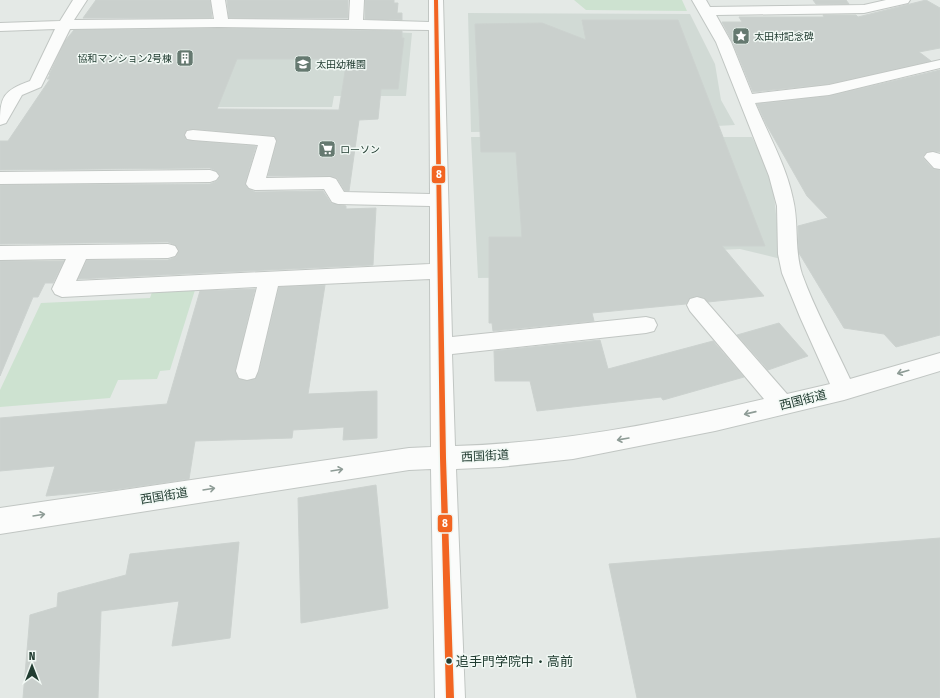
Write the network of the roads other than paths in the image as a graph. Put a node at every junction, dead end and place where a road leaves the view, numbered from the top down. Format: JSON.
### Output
{"nodes":[{"id":1,"x":80,"y":0,"type":"edge"},
{"id":2,"x":218,"y":0,"type":"edge"},
{"id":3,"x":357,"y":0,"type":"edge"},
{"id":4,"x":436,"y":0,"type":"edge"},
{"id":5,"x":903,"y":0,"type":"edge"},
{"id":6,"x":703,"y":5,"type":"edge"},
{"id":7,"x":806,"y":5,"type":"edge"},
{"id":8,"x":222,"y":23,"type":"junction"},
{"id":9,"x":65,"y":24,"type":"junction"},
{"id":10,"x":356,"y":24,"type":"junction"},
{"id":11,"x":437,"y":26,"type":"junction"},
{"id":12,"x":0,"y":27,"type":"edge"},
{"id":13,"x":940,"y":64,"type":"edge"},
{"id":14,"x":0,"y":92,"type":"edge"},
{"id":15,"x":16,"y":92,"type":"junction"},
{"id":16,"x":746,"y":99,"type":"junction"},
{"id":17,"x":0,"y":120,"type":"edge"},
{"id":18,"x":193,"y":135,"type":"dead end"},
{"id":19,"x":210,"y":176,"type":"dead end"},
{"id":20,"x":0,"y":178,"type":"edge"},
{"id":21,"x":440,"y":200,"type":"junction"},
{"id":22,"x":168,"y":251,"type":"dead end"},
{"id":23,"x":79,"y":252,"type":"junction"},
{"id":24,"x":0,"y":253,"type":"edge"},
{"id":25,"x":439,"y":271,"type":"junction"},
{"id":26,"x":269,"y":279,"type":"junction"},
{"id":27,"x":697,"y":305,"type":"dead end"},
{"id":28,"x":646,"y":325,"type":"dead end"},
{"id":29,"x":441,"y":347,"type":"junction"},
{"id":30,"x":940,"y":362,"type":"edge"},
{"id":31,"x":247,"y":371,"type":"dead end"},
{"id":32,"x":844,"y":390,"type":"junction"},
{"id":33,"x":783,"y":405,"type":"junction"},
{"id":34,"x":443,"y":458,"type":"junction"},
{"id":35,"x":0,"y":521,"type":"edge"},
{"id":36,"x":450,"y":698,"type":"edge"}],
"edges":[{"from":1,"to":9,"type":"street"},
{"from":2,"to":8,"type":"street"},
{"from":3,"to":10,"type":"street"},
{"from":4,"to":11,"type":"street"},
{"from":5,"to":7,"type":"street"},
{"from":6,"to":7,"type":"street"},
{"from":6,"to":16,"type":"street"},
{"from":8,"to":9,"type":"street"},
{"from":8,"to":10,"type":"street"},
{"from":9,"to":12,"type":"street"},
{"from":9,"to":15,"type":"street"},
{"from":10,"to":11,"type":"street"},
{"from":11,"to":21,"type":"street"},
{"from":13,"to":16,"type":"street"},
{"from":14,"to":15,"type":"street"},
{"from":15,"to":17,"type":"street"},
{"from":16,"to":32,"type":"street"},
{"from":18,"to":21,"type":"street"},
{"from":19,"to":20,"type":"street"},
{"from":21,"to":25,"type":"street"},
{"from":22,"to":23,"type":"street"},
{"from":23,"to":24,"type":"street"},
{"from":23,"to":26,"type":"street"},
{"from":25,"to":26,"type":"street"},
{"from":25,"to":29,"type":"street"},
{"from":26,"to":31,"type":"street"},
{"from":27,"to":33,"type":"street"},
{"from":28,"to":29,"type":"street"},
{"from":29,"to":34,"type":"street"},
{"from":30,"to":32,"type":"street","name":"西国街道","one_way":true},
{"from":32,"to":33,"type":"street","name":"西国街道"},
{"from":33,"to":34,"type":"street","name":"西国街道","one_way":true},
{"from":35,"to":34,"type":"street","name":"西国街道","one_way":true},
{"from":34,"to":36,"type":"street"}]}
